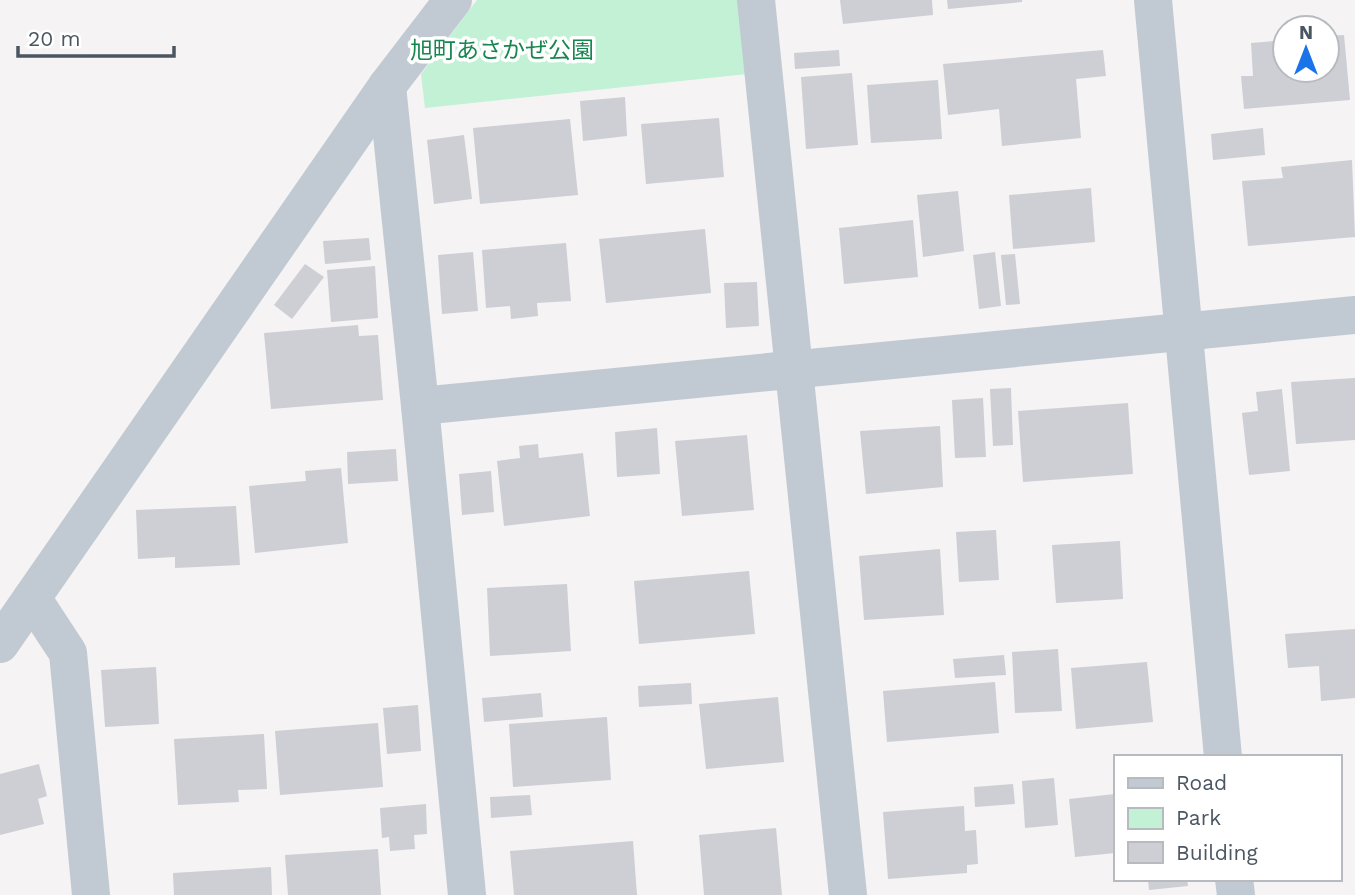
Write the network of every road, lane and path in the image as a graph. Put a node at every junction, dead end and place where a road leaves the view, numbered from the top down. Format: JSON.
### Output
{"nodes":[{"id":1,"x":453,"y":0,"type":"edge"},
{"id":2,"x":756,"y":0,"type":"edge"},
{"id":3,"x":1153,"y":0,"type":"edge"},
{"id":4,"x":387,"y":86,"type":"junction"},
{"id":5,"x":1355,"y":315,"type":"edge"},
{"id":6,"x":1185,"y":330,"type":"junction"},
{"id":7,"x":794,"y":371,"type":"junction"},
{"id":8,"x":420,"y":407,"type":"junction"},
{"id":9,"x":32,"y":598,"type":"junction"},
{"id":10,"x":0,"y":644,"type":"edge"},
{"id":11,"x":1223,"y":755,"type":"edge"},
{"id":12,"x":91,"y":895,"type":"edge"},
{"id":13,"x":467,"y":895,"type":"edge"},
{"id":14,"x":848,"y":895,"type":"edge"}],
"edges":[{"from":1,"to":4,"type":"street"},
{"from":2,"to":7,"type":"street"},
{"from":3,"to":6,"type":"street"},
{"from":4,"to":8,"type":"street"},
{"from":4,"to":9,"type":"street"},
{"from":5,"to":6,"type":"street"},
{"from":6,"to":7,"type":"street"},
{"from":6,"to":11,"type":"street"},
{"from":7,"to":8,"type":"street"},
{"from":7,"to":14,"type":"street"},
{"from":8,"to":13,"type":"street"},
{"from":9,"to":10,"type":"street"},
{"from":9,"to":12,"type":"street"}]}
